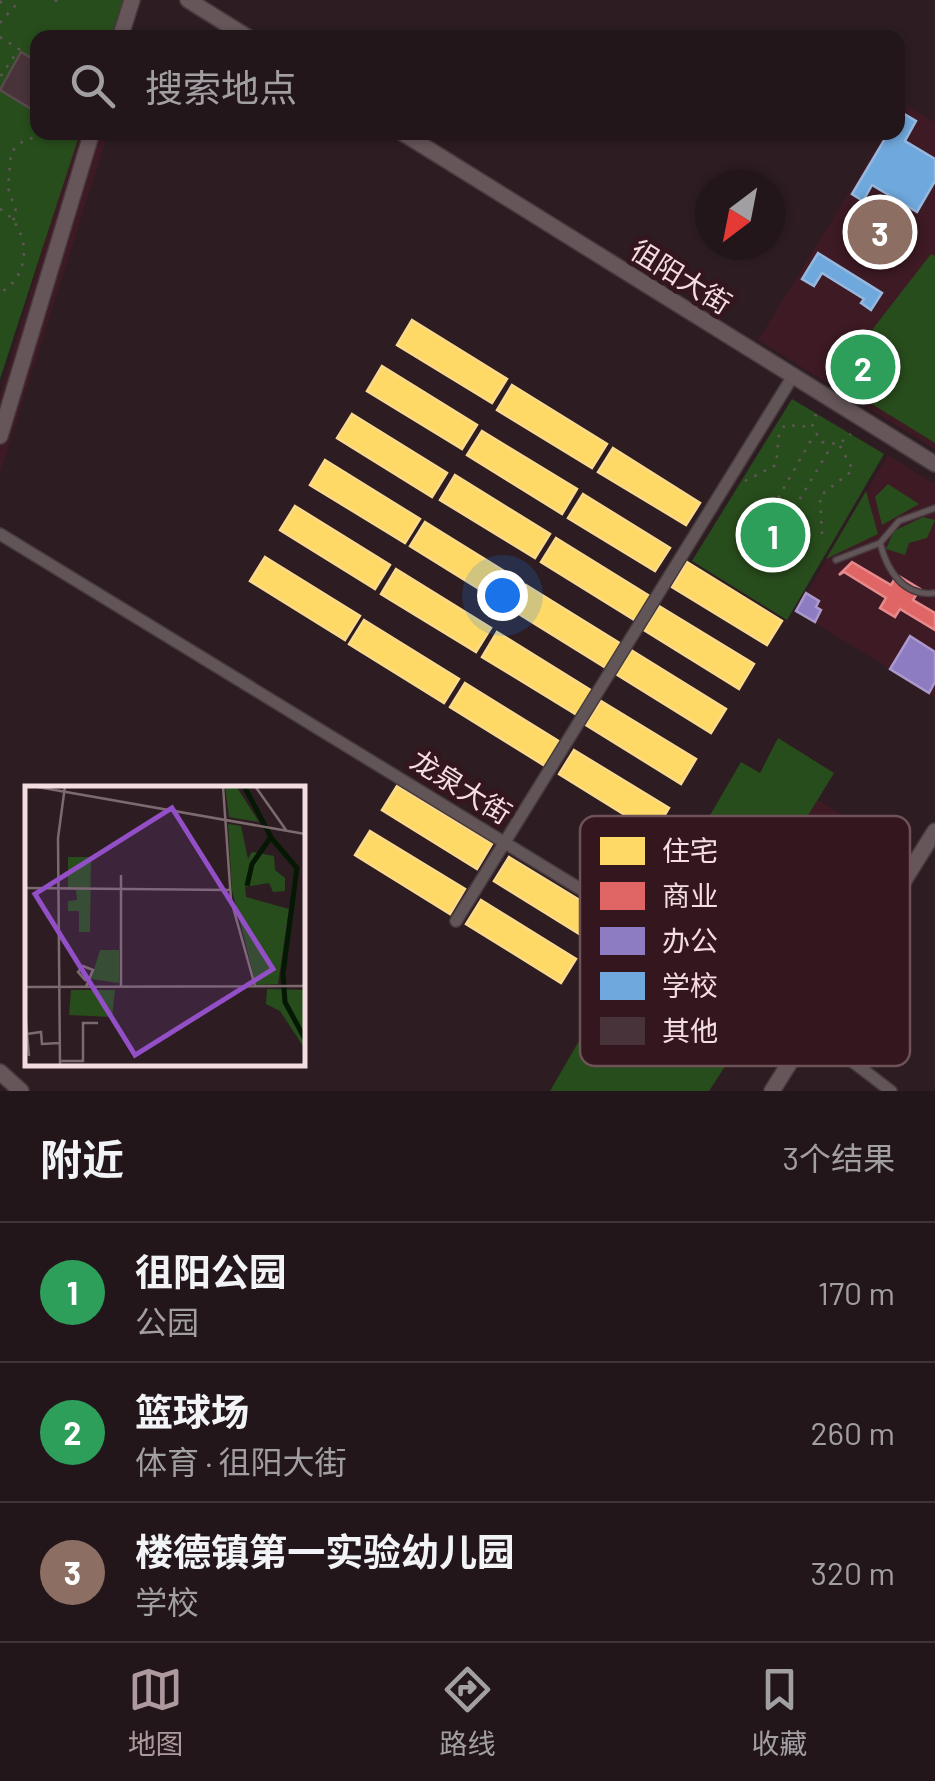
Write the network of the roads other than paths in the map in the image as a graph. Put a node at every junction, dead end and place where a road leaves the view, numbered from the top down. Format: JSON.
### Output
{"nodes":[{"id":1,"x":132,"y":0,"type":"edge"},
{"id":2,"x":188,"y":0,"type":"edge"},
{"id":3,"x":123,"y":30,"type":"edge"},
{"id":4,"x":235,"y":30,"type":"edge"},
{"id":5,"x":90,"y":140,"type":"edge"},
{"id":6,"x":414,"y":140,"type":"edge"},
{"id":7,"x":793,"y":376,"type":"junction"},
{"id":8,"x":0,"y":436,"type":"edge"},
{"id":9,"x":935,"y":464,"type":"edge"},
{"id":10,"x":935,"y":508,"type":"edge"},
{"id":11,"x":0,"y":534,"type":"edge"},
{"id":12,"x":880,"y":543,"type":"junction"},
{"id":13,"x":836,"y":560,"type":"dead end"},
{"id":14,"x":935,"y":593,"type":"edge"},
{"id":15,"x":935,"y":830,"type":"edge"},
{"id":16,"x":505,"y":844,"type":"junction"},
{"id":17,"x":910,"y":870,"type":"edge"},
{"id":18,"x":580,"y":890,"type":"edge"},
{"id":19,"x":456,"y":921,"type":"dead end"},
{"id":20,"x":788,"y":1066,"type":"edge"},
{"id":21,"x":858,"y":1066,"type":"edge"},
{"id":22,"x":0,"y":1072,"type":"edge"},
{"id":23,"x":21,"y":1091,"type":"edge"},
{"id":24,"x":772,"y":1091,"type":"edge"},
{"id":25,"x":891,"y":1091,"type":"edge"}],
"edges":[{"from":1,"to":3,"type":"street"},
{"from":2,"to":4,"type":"street"},
{"from":5,"to":8,"type":"street"},
{"from":6,"to":7,"type":"street","name":"徂阳大街"},
{"from":7,"to":9,"type":"street","name":"徂阳大街"},
{"from":7,"to":16,"type":"street"},
{"from":10,"to":12,"type":"lane"},
{"from":11,"to":16,"type":"street","name":"龙泉大街"},
{"from":12,"to":13,"type":"lane"},
{"from":12,"to":14,"type":"lane"},
{"from":15,"to":17,"type":"street"},
{"from":16,"to":18,"type":"street","name":"龙泉大街"},
{"from":16,"to":19,"type":"street"},
{"from":20,"to":24,"type":"street"},
{"from":21,"to":25,"type":"street","name":"龙泉大街"},
{"from":22,"to":23,"type":"street"}]}
